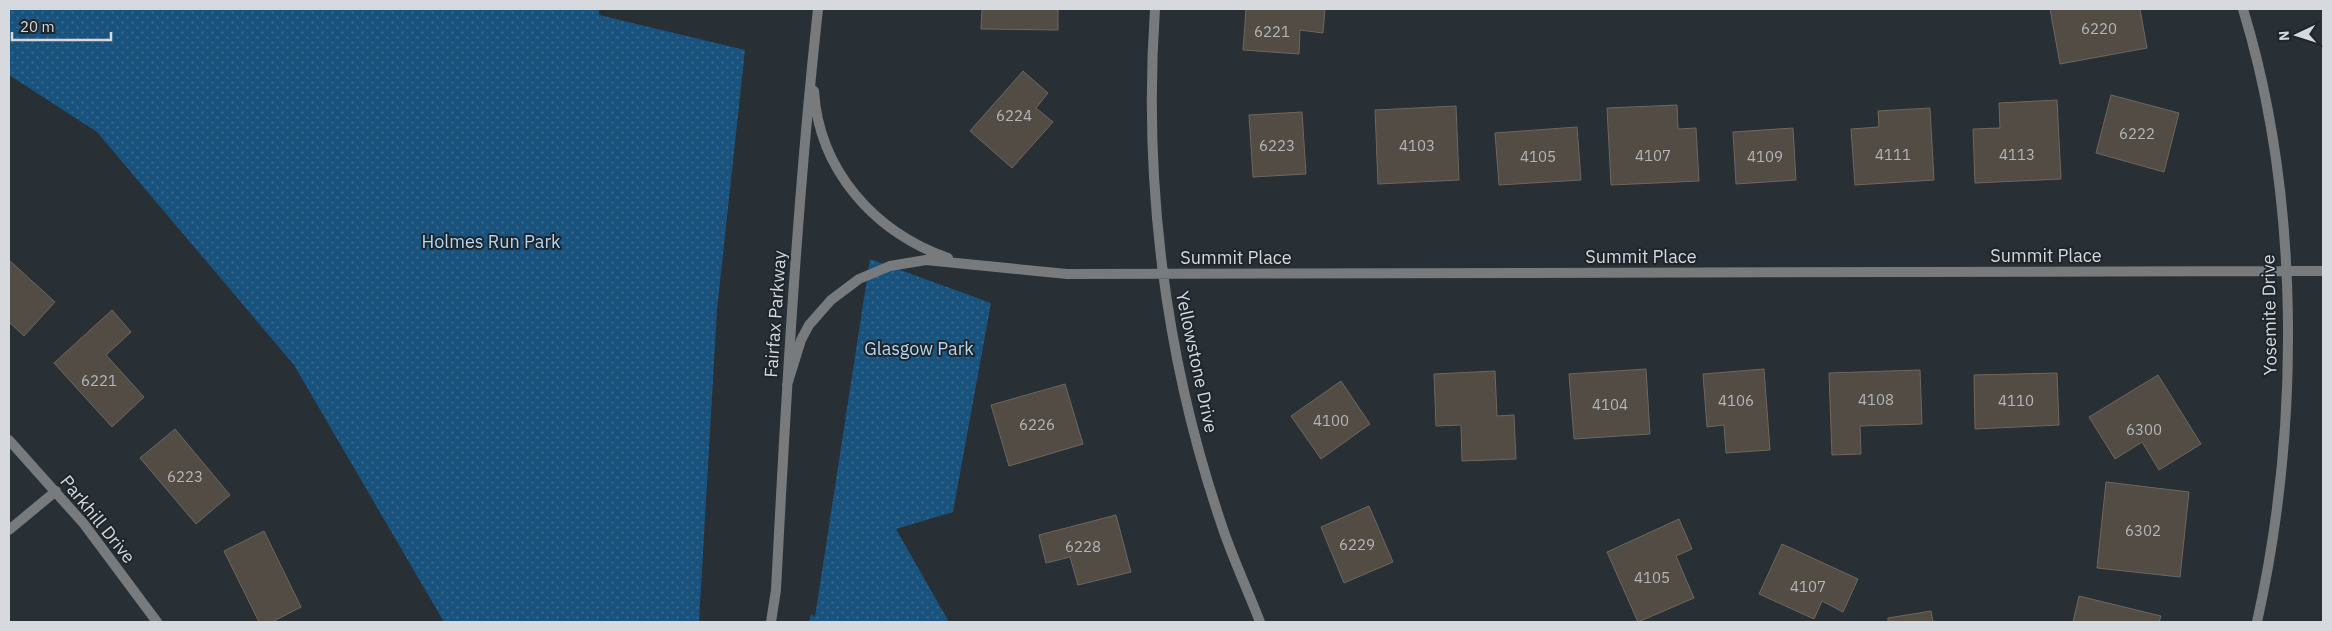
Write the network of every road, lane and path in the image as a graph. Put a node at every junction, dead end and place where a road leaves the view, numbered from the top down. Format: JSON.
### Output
{"nodes":[{"id":1,"x":818,"y":9,"type":"edge"},
{"id":2,"x":1155,"y":9,"type":"edge"},
{"id":3,"x":2243,"y":9,"type":"edge"},
{"id":4,"x":812,"y":63,"type":"junction"},
{"id":5,"x":960,"y":263,"type":"junction"},
{"id":6,"x":2286,"y":271,"type":"junction"},
{"id":7,"x":2323,"y":271,"type":"edge"},
{"id":8,"x":1162,"y":274,"type":"junction"},
{"id":9,"x":787,"y":385,"type":"junction"},
{"id":10,"x":9,"y":440,"type":"edge"},
{"id":11,"x":56,"y":491,"type":"junction"},
{"id":12,"x":9,"y":530,"type":"edge"},
{"id":13,"x":157,"y":622,"type":"edge"},
{"id":14,"x":772,"y":622,"type":"edge"},
{"id":15,"x":1260,"y":622,"type":"edge"},
{"id":16,"x":2257,"y":622,"type":"edge"}],
"edges":[{"from":1,"to":4,"type":"street","name":"Fairfax Parkway"},
{"from":2,"to":8,"type":"street","name":"Yellowstone Drive"},
{"from":3,"to":6,"type":"street","name":"Yosemite Drive"},
{"from":4,"to":5,"type":"street","name":"Summit Place"},
{"from":4,"to":9,"type":"street","name":"Fairfax Parkway"},
{"from":5,"to":8,"type":"street","name":"Summit Place"},
{"from":5,"to":9,"type":"street","name":"Summit Place"},
{"from":6,"to":7,"type":"street","name":"Summit Place"},
{"from":6,"to":8,"type":"street","name":"Summit Place"},
{"from":6,"to":16,"type":"street","name":"Yosemite Drive"},
{"from":8,"to":15,"type":"street","name":"Yellowstone Drive"},
{"from":9,"to":14,"type":"street","name":"Fairfax Parkway"},
{"from":10,"to":11,"type":"street","name":"Parkhill Drive"},
{"from":11,"to":12,"type":"street"},
{"from":11,"to":13,"type":"street","name":"Parkhill Drive"}]}
